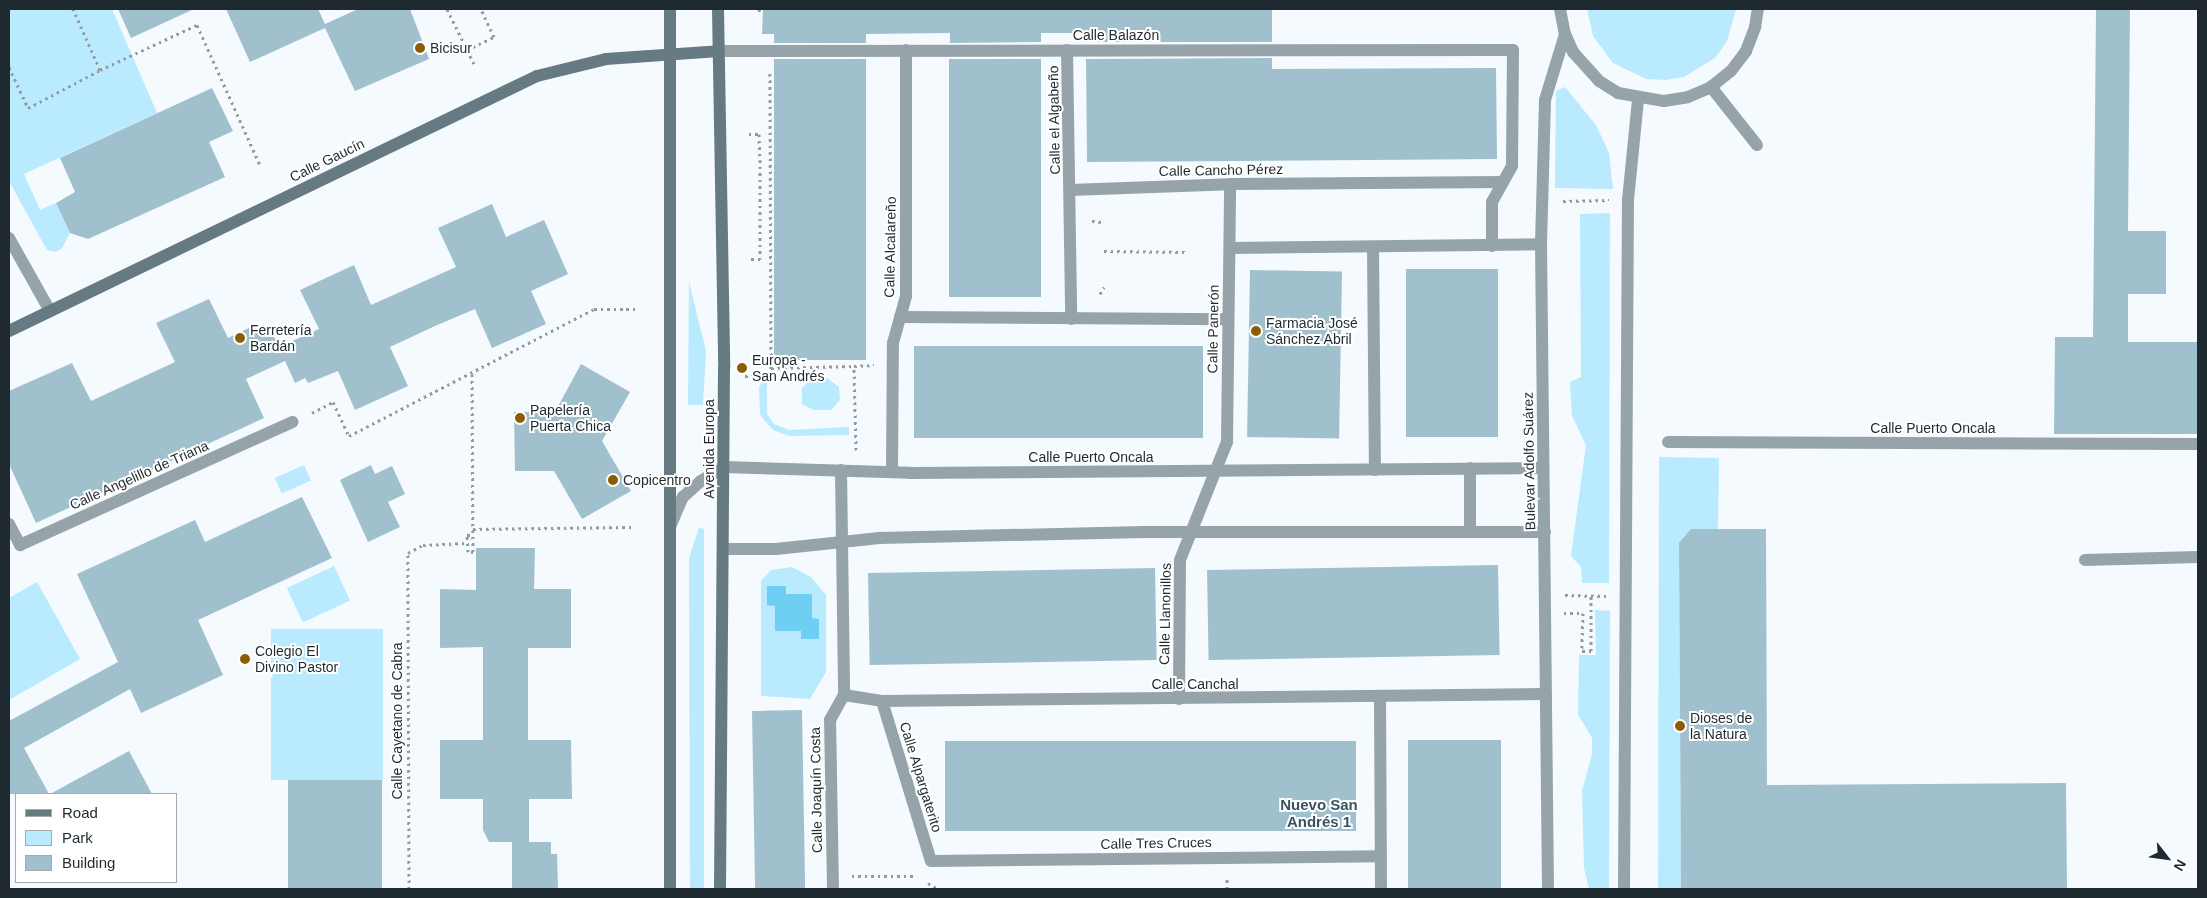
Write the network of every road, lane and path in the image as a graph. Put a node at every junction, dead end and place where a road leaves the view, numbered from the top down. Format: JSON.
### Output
{"nodes":[{"id":1,"x":73,"y":9,"type":"edge"},
{"id":2,"x":447,"y":9,"type":"edge"},
{"id":3,"x":481,"y":9,"type":"edge"},
{"id":4,"x":670,"y":9,"type":"edge"},
{"id":5,"x":718,"y":9,"type":"edge"},
{"id":6,"x":760,"y":9,"type":"edge"},
{"id":7,"x":1560,"y":9,"type":"edge"},
{"id":8,"x":1758,"y":9,"type":"edge"},
{"id":9,"x":760,"y":14,"type":"dead end"},
{"id":10,"x":1565,"y":34,"type":"junction"},
{"id":11,"x":467,"y":50,"type":"junction"},
{"id":12,"x":719,"y":50,"type":"junction"},
{"id":13,"x":906,"y":50,"type":"junction"},
{"id":14,"x":1067,"y":50,"type":"junction"},
{"id":15,"x":670,"y":53,"type":"junction"},
{"id":16,"x":475,"y":66,"type":"dead end"},
{"id":17,"x":770,"y":66,"type":"dead end"},
{"id":18,"x":9,"y":67,"type":"edge"},
{"id":19,"x":100,"y":70,"type":"junction"},
{"id":20,"x":1711,"y":86,"type":"junction"},
{"id":21,"x":1638,"y":99,"type":"junction"},
{"id":22,"x":749,"y":134,"type":"dead end"},
{"id":23,"x":1757,"y":146,"type":"dead end"},
{"id":24,"x":260,"y":165,"type":"dead end"},
{"id":25,"x":1503,"y":182,"type":"junction"},
{"id":26,"x":1230,"y":184,"type":"junction"},
{"id":27,"x":1070,"y":190,"type":"junction"},
{"id":28,"x":1610,"y":200,"type":"dead end"},
{"id":29,"x":1561,"y":201,"type":"dead end"},
{"id":30,"x":760,"y":207,"type":"junction"},
{"id":31,"x":769,"y":207,"type":"junction"},
{"id":32,"x":1092,"y":221,"type":"dead end"},
{"id":33,"x":1103,"y":222,"type":"dead end"},
{"id":34,"x":9,"y":238,"type":"edge"},
{"id":35,"x":1541,"y":244,"type":"junction"},
{"id":36,"x":1492,"y":246,"type":"junction"},
{"id":37,"x":1373,"y":247,"type":"junction"},
{"id":38,"x":1230,"y":248,"type":"junction"},
{"id":39,"x":1104,"y":251,"type":"dead end"},
{"id":40,"x":1187,"y":252,"type":"dead end"},
{"id":41,"x":750,"y":259,"type":"dead end"},
{"id":42,"x":1104,"y":287,"type":"dead end"},
{"id":43,"x":1100,"y":294,"type":"dead end"},
{"id":44,"x":637,"y":309,"type":"dead end"},
{"id":45,"x":50,"y":311,"type":"junction"},
{"id":46,"x":900,"y":317,"type":"junction"},
{"id":47,"x":1227,"y":319,"type":"junction"},
{"id":48,"x":1071,"y":320,"type":"junction"},
{"id":49,"x":9,"y":331,"type":"edge"},
{"id":50,"x":893,"y":364,"type":"junction"},
{"id":51,"x":854,"y":366,"type":"junction"},
{"id":52,"x":771,"y":368,"type":"junction"},
{"id":53,"x":472,"y":374,"type":"junction"},
{"id":54,"x":756,"y":376,"type":"dead end"},
{"id":55,"x":293,"y":422,"type":"joint"},
{"id":56,"x":1668,"y":442,"type":"dead end"},
{"id":57,"x":2198,"y":444,"type":"edge"},
{"id":58,"x":724,"y":467,"type":"junction"},
{"id":59,"x":1470,"y":468,"type":"junction"},
{"id":60,"x":1543,"y":468,"type":"junction"},
{"id":61,"x":841,"y":470,"type":"junction"},
{"id":62,"x":856,"y":470,"type":"junction"},
{"id":63,"x":1375,"y":470,"type":"junction"},
{"id":64,"x":892,"y":472,"type":"junction"},
{"id":65,"x":1217,"y":472,"type":"junction"},
{"id":66,"x":9,"y":524,"type":"edge"},
{"id":67,"x":670,"y":527,"type":"junction"},
{"id":68,"x":635,"y":528,"type":"dead end"},
{"id":69,"x":473,"y":529,"type":"junction"},
{"id":70,"x":1190,"y":532,"type":"junction"},
{"id":71,"x":1470,"y":532,"type":"junction"},
{"id":72,"x":1545,"y":532,"type":"junction"},
{"id":73,"x":473,"y":535,"type":"junction"},
{"id":74,"x":840,"y":542,"type":"junction"},
{"id":75,"x":467,"y":543,"type":"junction"},
{"id":76,"x":724,"y":549,"type":"junction"},
{"id":77,"x":2198,"y":557,"type":"edge"},
{"id":78,"x":2086,"y":560,"type":"dead end"},
{"id":79,"x":1563,"y":596,"type":"dead end"},
{"id":80,"x":1591,"y":596,"type":"junction"},
{"id":81,"x":1607,"y":596,"type":"dead end"},
{"id":82,"x":1563,"y":613,"type":"dead end"},
{"id":83,"x":1546,"y":694,"type":"junction"},
{"id":84,"x":844,"y":695,"type":"junction"},
{"id":85,"x":1380,"y":698,"type":"junction"},
{"id":86,"x":1179,"y":699,"type":"junction"},
{"id":87,"x":882,"y":701,"type":"junction"},
{"id":88,"x":1381,"y":856,"type":"junction"},
{"id":89,"x":931,"y":861,"type":"joint"},
{"id":90,"x":833,"y":883,"type":"edge"},
{"id":91,"x":409,"y":889,"type":"edge"},
{"id":92,"x":670,"y":889,"type":"edge"},
{"id":93,"x":720,"y":889,"type":"edge"},
{"id":94,"x":938,"y":889,"type":"edge"},
{"id":95,"x":1381,"y":889,"type":"edge"},
{"id":96,"x":1548,"y":889,"type":"edge"},
{"id":97,"x":1624,"y":889,"type":"edge"}],
"edges":[{"from":1,"to":19,"type":"path"},
{"from":2,"to":11,"type":"path"},
{"from":3,"to":11,"type":"path"},
{"from":4,"to":15,"type":"main road"},
{"from":5,"to":12,"type":"main road","name":"Avenida Europa"},
{"from":6,"to":9,"type":"path"},
{"from":7,"to":10,"type":"street"},
{"from":8,"to":20,"type":"street"},
{"from":10,"to":21,"type":"street"},
{"from":10,"to":35,"type":"street","name":"Bulevar Adolfo Suárez"},
{"from":11,"to":16,"type":"path"},
{"from":12,"to":13,"type":"street","name":"Calle Balazón"},
{"from":12,"to":15,"type":"main road","name":"Calle Gaucín"},
{"from":12,"to":58,"type":"main road","name":"Avenida Europa"},
{"from":13,"to":14,"type":"street","name":"Calle Balazón"},
{"from":13,"to":46,"type":"street","name":"Calle Alcalareño"},
{"from":14,"to":25,"type":"street","name":"Calle Balazón"},
{"from":14,"to":27,"type":"street","name":"Calle el Algabeño"},
{"from":15,"to":45,"type":"main road","name":"Calle Gaucín"},
{"from":15,"to":67,"type":"main road"},
{"from":17,"to":31,"type":"path"},
{"from":18,"to":19,"type":"path"},
{"from":19,"to":24,"type":"path"},
{"from":20,"to":21,"type":"street"},
{"from":20,"to":23,"type":"street"},
{"from":21,"to":97,"type":"street"},
{"from":22,"to":30,"type":"path"},
{"from":25,"to":26,"type":"street","name":"Calle Cancho Pérez"},
{"from":25,"to":36,"type":"street"},
{"from":26,"to":27,"type":"street","name":"Calle Cancho Pérez"},
{"from":26,"to":38,"type":"street","name":"Calle Panerón"},
{"from":27,"to":48,"type":"street"},
{"from":28,"to":29,"type":"path"},
{"from":30,"to":31,"type":"path"},
{"from":30,"to":41,"type":"path"},
{"from":31,"to":52,"type":"path"},
{"from":32,"to":33,"type":"path"},
{"from":34,"to":45,"type":"street"},
{"from":35,"to":36,"type":"street"},
{"from":35,"to":60,"type":"street","name":"Bulevar Adolfo Suárez"},
{"from":36,"to":37,"type":"street"},
{"from":37,"to":38,"type":"street"},
{"from":37,"to":63,"type":"street"},
{"from":38,"to":47,"type":"street","name":"Calle Panerón"},
{"from":39,"to":40,"type":"path"},
{"from":42,"to":43,"type":"path"},
{"from":44,"to":53,"type":"path"},
{"from":45,"to":49,"type":"main road","name":"Calle Gaucín"},
{"from":46,"to":48,"type":"street"},
{"from":46,"to":50,"type":"street","name":"Calle Alcalareño"},
{"from":47,"to":48,"type":"street"},
{"from":47,"to":65,"type":"street","name":"Calle Panerón"},
{"from":50,"to":51,"type":"path"},
{"from":50,"to":64,"type":"street","name":"Calle Alcalareño"},
{"from":51,"to":52,"type":"path"},
{"from":51,"to":62,"type":"path"},
{"from":52,"to":54,"type":"path"},
{"from":53,"to":55,"type":"path"},
{"from":53,"to":69,"type":"path"},
{"from":55,"to":66,"type":"street","name":"Calle Angelillo de Triana"},
{"from":56,"to":57,"type":"street","name":"Calle Puerto Oncala"},
{"from":58,"to":61,"type":"street","name":"Calle Puerto Oncala"},
{"from":58,"to":67,"type":"street"},
{"from":58,"to":76,"type":"main road","name":"Avenida Europa"},
{"from":59,"to":60,"type":"street","name":"Calle Puerto Oncala"},
{"from":59,"to":63,"type":"street","name":"Calle Puerto Oncala"},
{"from":59,"to":71,"type":"street"},
{"from":60,"to":72,"type":"street","name":"Bulevar Adolfo Suárez"},
{"from":61,"to":62,"type":"street","name":"Calle Puerto Oncala"},
{"from":61,"to":74,"type":"street"},
{"from":62,"to":64,"type":"street","name":"Calle Puerto Oncala"},
{"from":63,"to":65,"type":"street","name":"Calle Puerto Oncala"},
{"from":64,"to":65,"type":"street","name":"Calle Puerto Oncala"},
{"from":65,"to":70,"type":"street","name":"Calle Panerón"},
{"from":67,"to":92,"type":"main road"},
{"from":68,"to":69,"type":"path"},
{"from":69,"to":73,"type":"path"},
{"from":70,"to":71,"type":"street"},
{"from":70,"to":74,"type":"street"},
{"from":70,"to":86,"type":"street","name":"Calle Llanonillos"},
{"from":71,"to":72,"type":"street"},
{"from":72,"to":83,"type":"street","name":"Bulevar Adolfo Suárez"},
{"from":73,"to":75,"type":"path"},
{"from":73,"to":75,"type":"path"},
{"from":74,"to":76,"type":"street"},
{"from":74,"to":84,"type":"street"},
{"from":75,"to":91,"type":"path","name":"Calle Cayetano de Cabra"},
{"from":76,"to":93,"type":"main road","name":"Avenida Europa"},
{"from":77,"to":78,"type":"street"},
{"from":79,"to":80,"type":"path"},
{"from":80,"to":81,"type":"path"},
{"from":80,"to":82,"type":"path"},
{"from":83,"to":85,"type":"street","name":"Calle Canchal"},
{"from":83,"to":96,"type":"street","name":"Bulevar Adolfo Suárez"},
{"from":84,"to":87,"type":"street","name":"Calle Canchal"},
{"from":84,"to":90,"type":"street","name":"Calle Joaquín Costa"},
{"from":85,"to":86,"type":"street","name":"Calle Canchal"},
{"from":85,"to":88,"type":"street"},
{"from":86,"to":87,"type":"street","name":"Calle Canchal"},
{"from":87,"to":89,"type":"street","name":"Calle Alpargaterito"},
{"from":88,"to":89,"type":"street","name":"Calle Tres Cruces"},
{"from":88,"to":95,"type":"street"},
{"from":90,"to":94,"type":"path"}]}
